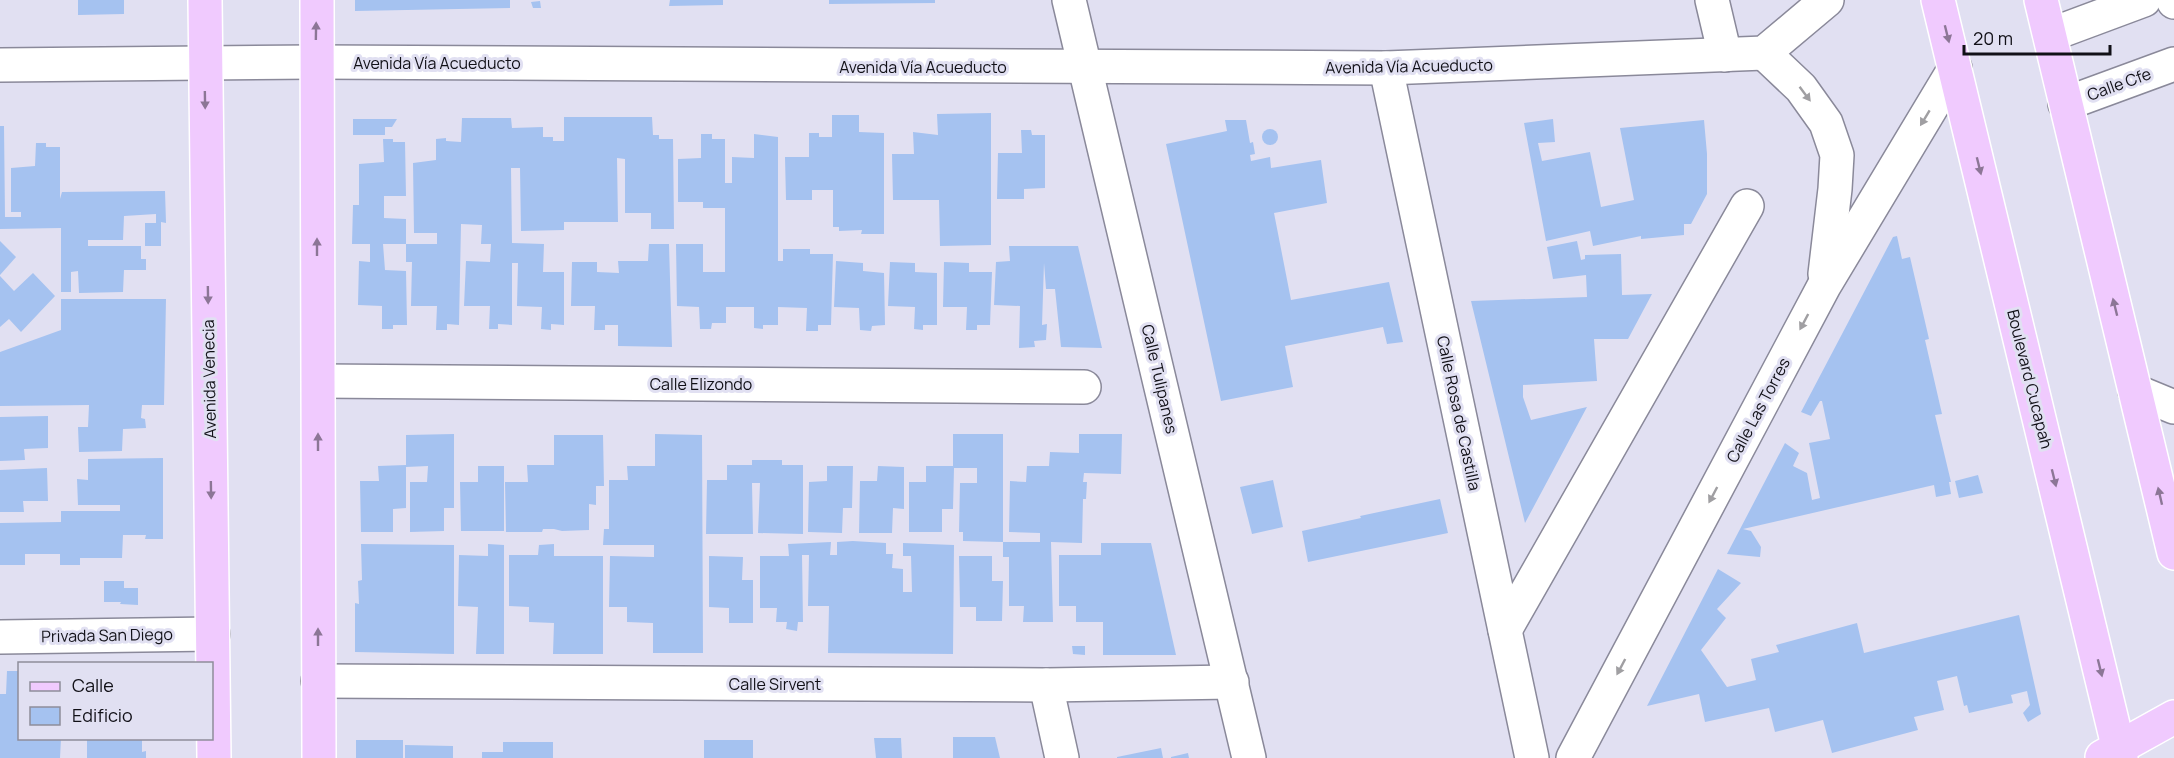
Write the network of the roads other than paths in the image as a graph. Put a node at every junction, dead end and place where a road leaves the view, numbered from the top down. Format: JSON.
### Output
{"nodes":[{"id":1,"x":205,"y":0,"type":"edge"},
{"id":2,"x":317,"y":0,"type":"edge"},
{"id":3,"x":1069,"y":0,"type":"edge"},
{"id":4,"x":1712,"y":0,"type":"edge"},
{"id":5,"x":1827,"y":0,"type":"edge"},
{"id":6,"x":1938,"y":0,"type":"edge"},
{"id":7,"x":2041,"y":0,"type":"edge"},
{"id":8,"x":2144,"y":0,"type":"edge"},
{"id":9,"x":2050,"y":35,"type":"junction"},
{"id":10,"x":1764,"y":53,"type":"junction"},
{"id":11,"x":1725,"y":55,"type":"junction"},
{"id":12,"x":315,"y":62,"type":"junction"},
{"id":13,"x":204,"y":64,"type":"junction"},
{"id":14,"x":2174,"y":64,"type":"edge"},
{"id":15,"x":0,"y":65,"type":"edge"},
{"id":16,"x":1085,"y":68,"type":"junction"},
{"id":17,"x":1386,"y":68,"type":"junction"},
{"id":18,"x":1955,"y":68,"type":"junction"},
{"id":19,"x":2065,"y":104,"type":"junction"},
{"id":20,"x":1747,"y":206,"type":"dead end"},
{"id":21,"x":1824,"y":286,"type":"junction"},
{"id":22,"x":318,"y":381,"type":"junction"},
{"id":23,"x":1084,"y":387,"type":"dead end"},
{"id":24,"x":2135,"y":391,"type":"junction"},
{"id":25,"x":2174,"y":407,"type":"edge"},
{"id":26,"x":2174,"y":553,"type":"edge"},
{"id":27,"x":1505,"y":630,"type":"junction"},
{"id":28,"x":213,"y":634,"type":"junction"},
{"id":29,"x":0,"y":637,"type":"edge"},
{"id":30,"x":318,"y":681,"type":"junction"},
{"id":31,"x":1232,"y":682,"type":"junction"},
{"id":32,"x":1046,"y":685,"type":"junction"},
{"id":33,"x":2174,"y":717,"type":"edge"},
{"id":34,"x":2114,"y":754,"type":"edge"},
{"id":35,"x":214,"y":758,"type":"edge"},
{"id":36,"x":319,"y":758,"type":"edge"},
{"id":37,"x":1062,"y":758,"type":"edge"},
{"id":38,"x":1249,"y":758,"type":"edge"},
{"id":39,"x":1532,"y":758,"type":"edge"},
{"id":40,"x":1573,"y":758,"type":"edge"}],
"edges":[{"from":1,"to":13,"type":"main road","name":"Avenida Venecia"},
{"from":12,"to":2,"type":"main road","one_way":true},
{"from":3,"to":16,"type":"street","name":"Calle Tulipanes"},
{"from":4,"to":11,"type":"street"},
{"from":5,"to":10,"type":"street"},
{"from":6,"to":18,"type":"main road","name":"Boulevard Cucapah","one_way":true},
{"from":7,"to":9,"type":"main road"},
{"from":8,"to":9,"type":"street"},
{"from":9,"to":19,"type":"main road"},
{"from":10,"to":11,"type":"street","name":"Avenida Vía Acueducto"},
{"from":10,"to":21,"type":"street","one_way":true},
{"from":11,"to":17,"type":"street","name":"Avenida Vía Acueducto"},
{"from":12,"to":13,"type":"street","name":"Avenida Vía Acueducto"},
{"from":12,"to":16,"type":"street","name":"Avenida Vía Acueducto"},
{"from":22,"to":12,"type":"main road","one_way":true},
{"from":13,"to":15,"type":"street","name":"Avenida Vía Acueducto"},
{"from":13,"to":28,"type":"main road","name":"Avenida Venecia","one_way":true},
{"from":14,"to":19,"type":"street","name":"Calle Cfe"},
{"from":16,"to":17,"type":"street","name":"Avenida Vía Acueducto"},
{"from":16,"to":31,"type":"street","name":"Calle Tulipanes"},
{"from":17,"to":27,"type":"street","name":"Calle Rosa de Castilla"},
{"from":18,"to":21,"type":"street","name":"Calle Las Torres","one_way":true},
{"from":18,"to":34,"type":"main road","name":"Boulevard Cucapah","one_way":true},
{"from":24,"to":19,"type":"main road","one_way":true},
{"from":20,"to":27,"type":"street"},
{"from":21,"to":40,"type":"street","name":"Calle Las Torres","one_way":true},
{"from":22,"to":23,"type":"street","name":"Calle Elizondo"},
{"from":30,"to":22,"type":"main road","one_way":true},
{"from":24,"to":25,"type":"street"},
{"from":26,"to":24,"type":"main road","one_way":true},
{"from":27,"to":39,"type":"street","name":"Calle Rosa de Castilla"},
{"from":28,"to":29,"type":"street","name":"Privada San Diego"},
{"from":28,"to":35,"type":"main road","name":"Avenida Venecia"},
{"from":30,"to":32,"type":"street","name":"Calle Sirvent"},
{"from":30,"to":36,"type":"main road"},
{"from":31,"to":32,"type":"street","name":"Calle Sirvent"},
{"from":31,"to":38,"type":"street","name":"Calle Tulipanes"},
{"from":32,"to":37,"type":"street"},
{"from":33,"to":34,"type":"main road"}]}
